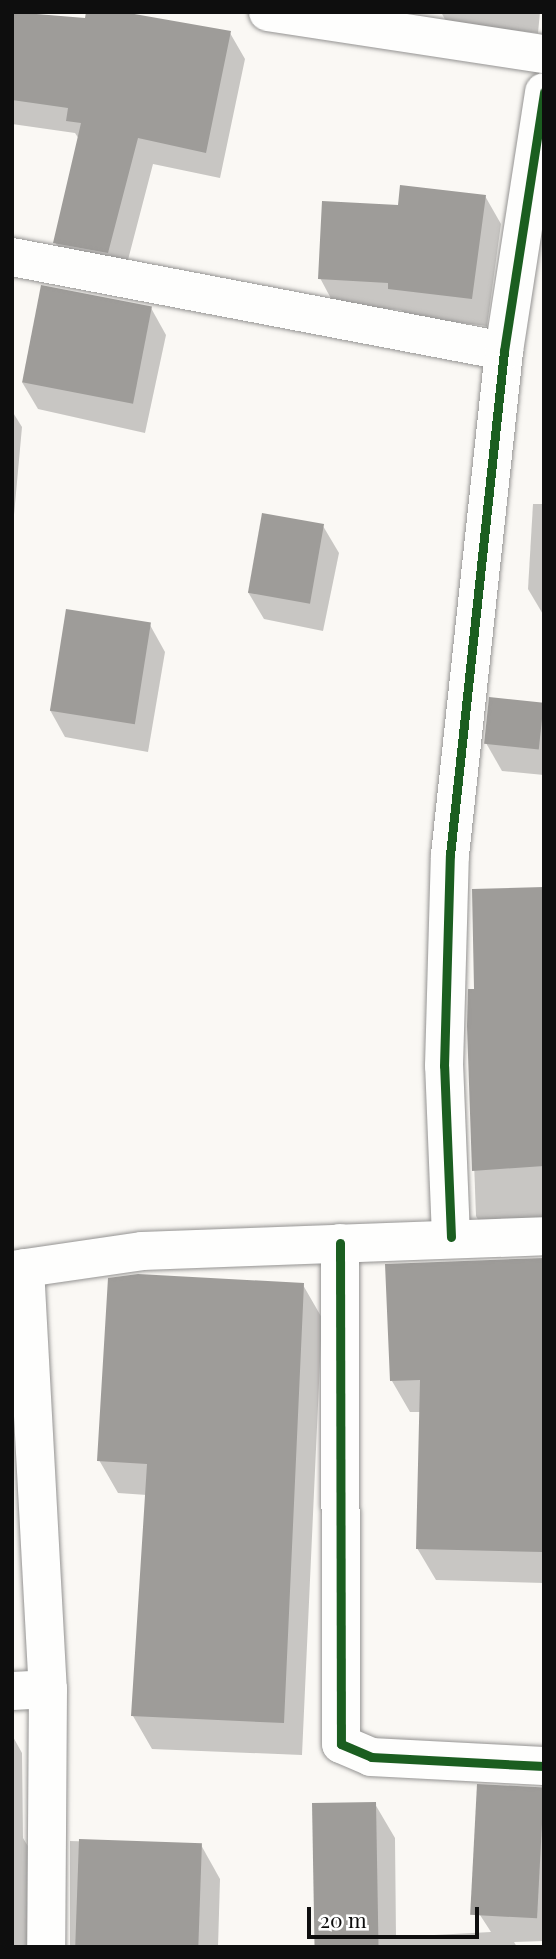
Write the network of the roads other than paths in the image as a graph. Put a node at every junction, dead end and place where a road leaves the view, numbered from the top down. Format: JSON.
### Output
{"nodes":[{"id":1,"x":268,"y":12,"type":"edge"},
{"id":2,"x":544,"y":54,"type":"edge"},
{"id":3,"x":544,"y":92,"type":"edge"},
{"id":4,"x":12,"y":257,"type":"edge"},
{"id":5,"x":504,"y":351,"type":"junction"},
{"id":6,"x":544,"y":1236,"type":"edge"},
{"id":7,"x":451,"y":1237,"type":"junction"},
{"id":8,"x":340,"y":1243,"type":"junction"},
{"id":9,"x":19,"y":1269,"type":"edge"},
{"id":10,"x":30,"y":1690,"type":"edge"},
{"id":11,"x":544,"y":1766,"type":"edge"},
{"id":12,"x":46,"y":1947,"type":"edge"}],
"edges":[{"from":1,"to":2,"type":"street"},
{"from":3,"to":5,"type":"street"},
{"from":4,"to":5,"type":"street"},
{"from":5,"to":7,"type":"street"},
{"from":6,"to":7,"type":"street"},
{"from":7,"to":8,"type":"street"},
{"from":8,"to":9,"type":"street"},
{"from":8,"to":11,"type":"street"},
{"from":9,"to":10,"type":"street"},
{"from":10,"to":12,"type":"street"}]}
